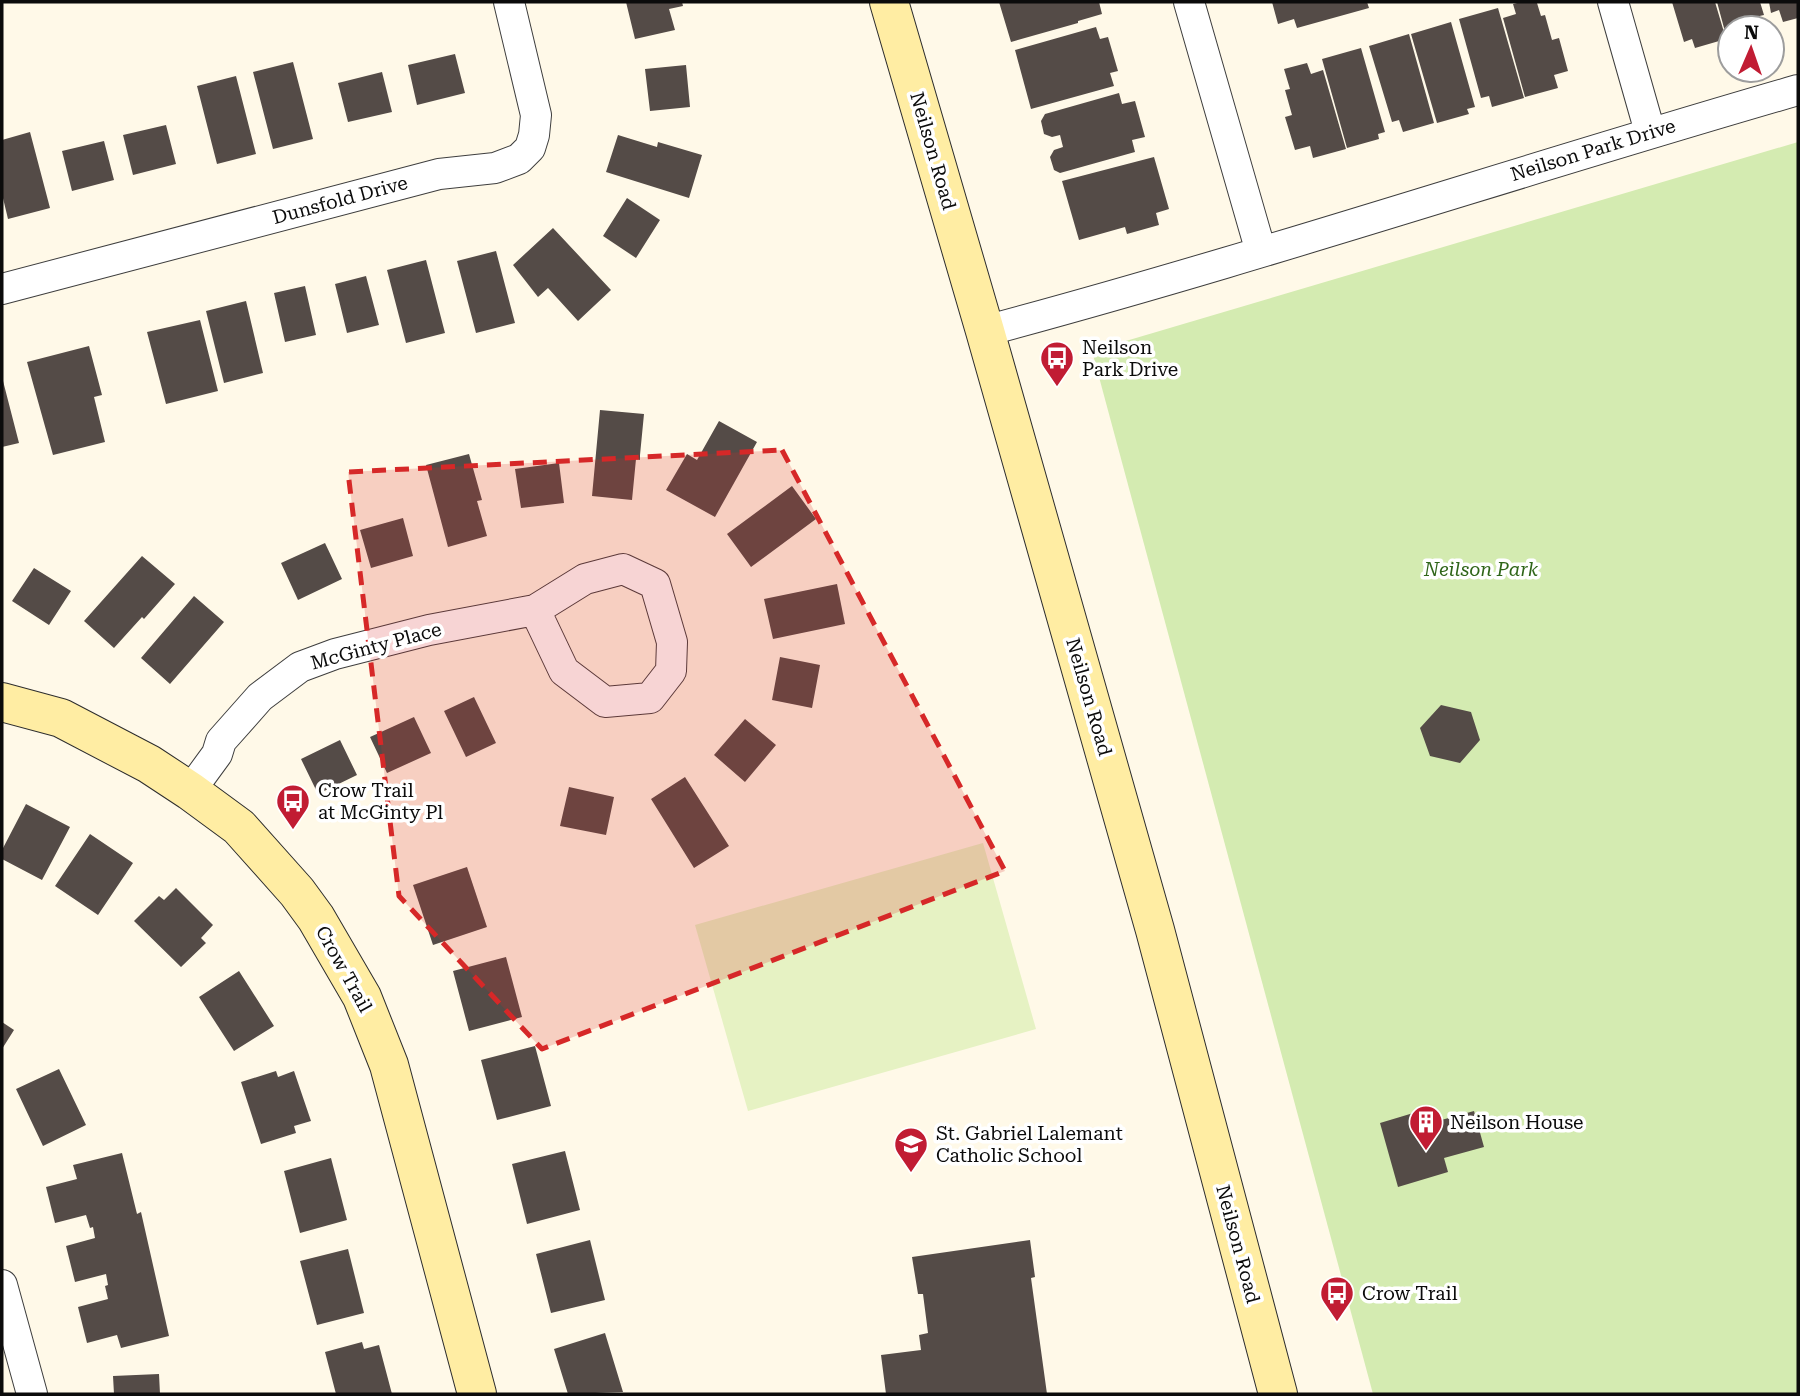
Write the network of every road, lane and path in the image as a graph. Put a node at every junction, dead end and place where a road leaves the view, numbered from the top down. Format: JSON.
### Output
{"nodes":[{"id":1,"x":509,"y":2,"type":"edge"},
{"id":2,"x":889,"y":2,"type":"edge"},
{"id":3,"x":1189,"y":2,"type":"edge"},
{"id":4,"x":1613,"y":2,"type":"edge"},
{"id":5,"x":1798,"y":90,"type":"edge"},
{"id":6,"x":1650,"y":132,"type":"junction"},
{"id":7,"x":1261,"y":251,"type":"junction"},
{"id":8,"x":2,"y":289,"type":"edge"},
{"id":9,"x":985,"y":331,"type":"junction"},
{"id":10,"x":535,"y":610,"type":"junction"},
{"id":11,"x":2,"y":702,"type":"edge"},
{"id":12,"x":190,"y":791,"type":"junction"},
{"id":13,"x":2,"y":1285,"type":"edge"},
{"id":14,"x":32,"y":1394,"type":"edge"},
{"id":15,"x":477,"y":1394,"type":"edge"},
{"id":16,"x":1278,"y":1394,"type":"edge"}],
"edges":[{"from":1,"to":8,"type":"street","name":"Dunsfold Drive"},
{"from":2,"to":9,"type":"main road","name":"Neilson Road"},
{"from":3,"to":7,"type":"street"},
{"from":4,"to":6,"type":"street"},
{"from":5,"to":6,"type":"street","name":"Neilson Park Drive"},
{"from":6,"to":7,"type":"street","name":"Neilson Park Drive"},
{"from":7,"to":9,"type":"street","name":"Neilson Park Drive"},
{"from":9,"to":16,"type":"main road","name":"Neilson Road"},
{"from":10,"to":10,"type":"street","name":"McGinty Place"},
{"from":10,"to":12,"type":"street","name":"McGinty Place"},
{"from":11,"to":12,"type":"main road","name":"Crow Trail"},
{"from":12,"to":15,"type":"main road","name":"Crow Trail"},
{"from":13,"to":14,"type":"street"}]}
